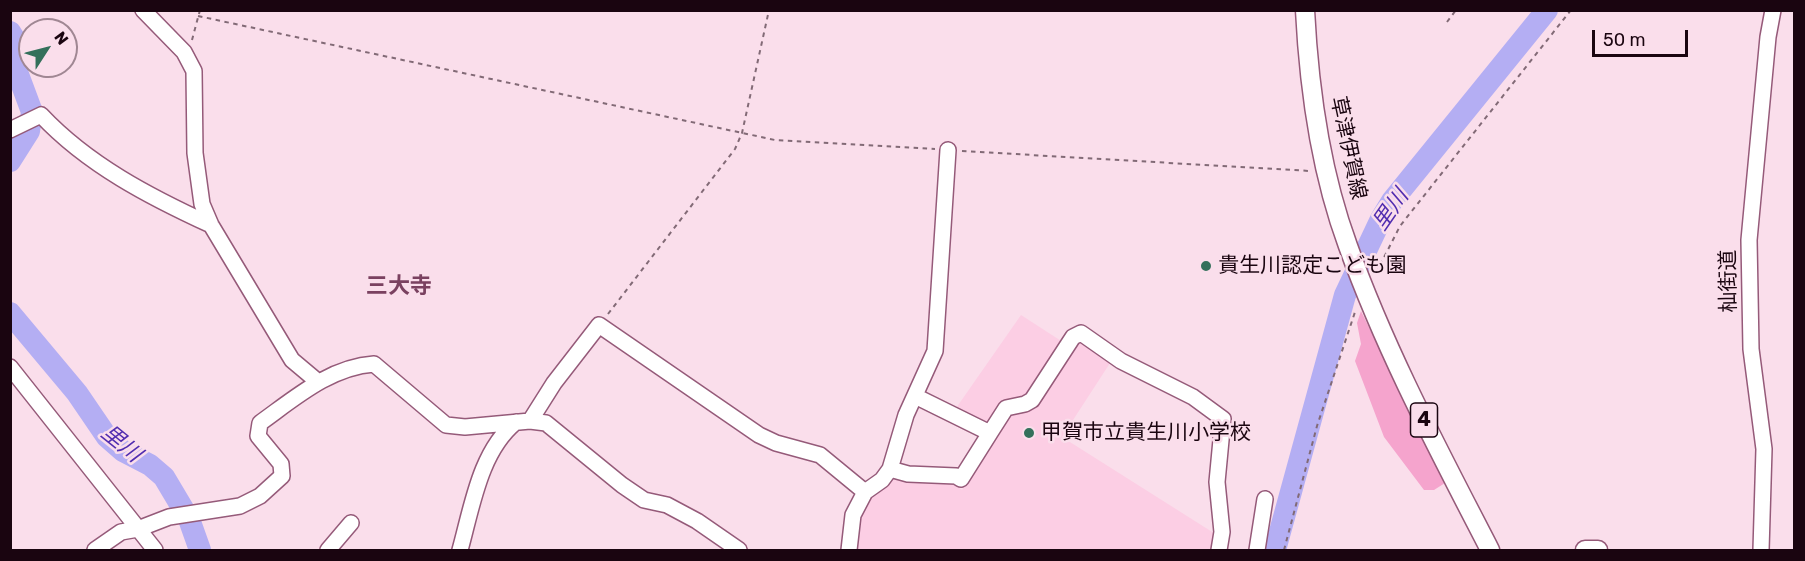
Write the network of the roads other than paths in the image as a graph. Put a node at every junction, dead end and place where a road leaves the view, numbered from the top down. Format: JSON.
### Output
{"nodes":[{"id":1,"x":143,"y":10,"type":"edge"},
{"id":2,"x":1305,"y":10,"type":"edge"},
{"id":3,"x":1773,"y":10,"type":"edge"},
{"id":4,"x":10,"y":130,"type":"edge"},
{"id":5,"x":948,"y":150,"type":"road end"},
{"id":6,"x":211,"y":225,"type":"junction"},
{"id":7,"x":10,"y":367,"type":"edge"},
{"id":8,"x":317,"y":381,"type":"junction"},
{"id":9,"x":915,"y":396,"type":"junction"},
{"id":10,"x":523,"y":421,"type":"junction"},
{"id":11,"x":990,"y":433,"type":"junction"},
{"id":12,"x":891,"y":469,"type":"junction"},
{"id":13,"x":866,"y":492,"type":"junction"},
{"id":14,"x":1265,"y":499,"type":"dead end"},
{"id":15,"x":351,"y":523,"type":"dead end"},
{"id":16,"x":138,"y":529,"type":"junction"},
{"id":17,"x":95,"y":550,"type":"edge"},
{"id":18,"x":155,"y":550,"type":"edge"},
{"id":19,"x":328,"y":550,"type":"edge"},
{"id":20,"x":460,"y":550,"type":"edge"},
{"id":21,"x":739,"y":550,"type":"edge"},
{"id":22,"x":849,"y":550,"type":"edge"},
{"id":23,"x":1219,"y":550,"type":"edge"},
{"id":24,"x":1257,"y":550,"type":"edge"},
{"id":25,"x":1490,"y":550,"type":"edge"},
{"id":26,"x":1585,"y":550,"type":"edge"},
{"id":27,"x":1598,"y":550,"type":"edge"},
{"id":28,"x":1761,"y":550,"type":"edge"}],
"edges":[{"from":1,"to":6,"type":"street"},
{"from":2,"to":25,"type":"main road","name":"草津伊賀線","number":"4"},
{"from":3,"to":28,"type":"street","name":"杣街道"},
{"from":4,"to":6,"type":"street"},
{"from":5,"to":9,"type":"street"},
{"from":6,"to":8,"type":"street"},
{"from":7,"to":16,"type":"street"},
{"from":8,"to":10,"type":"street"},
{"from":8,"to":16,"type":"street"},
{"from":9,"to":11,"type":"street"},
{"from":9,"to":12,"type":"street"},
{"from":10,"to":13,"type":"street"},
{"from":10,"to":20,"type":"street"},
{"from":10,"to":21,"type":"street"},
{"from":11,"to":12,"type":"street"},
{"from":11,"to":23,"type":"street"},
{"from":12,"to":13,"type":"street"},
{"from":13,"to":22,"type":"street"},
{"from":14,"to":24,"type":"street"},
{"from":15,"to":19,"type":"street"},
{"from":16,"to":17,"type":"street"},
{"from":16,"to":18,"type":"street"},
{"from":26,"to":27,"type":"main road"}]}
